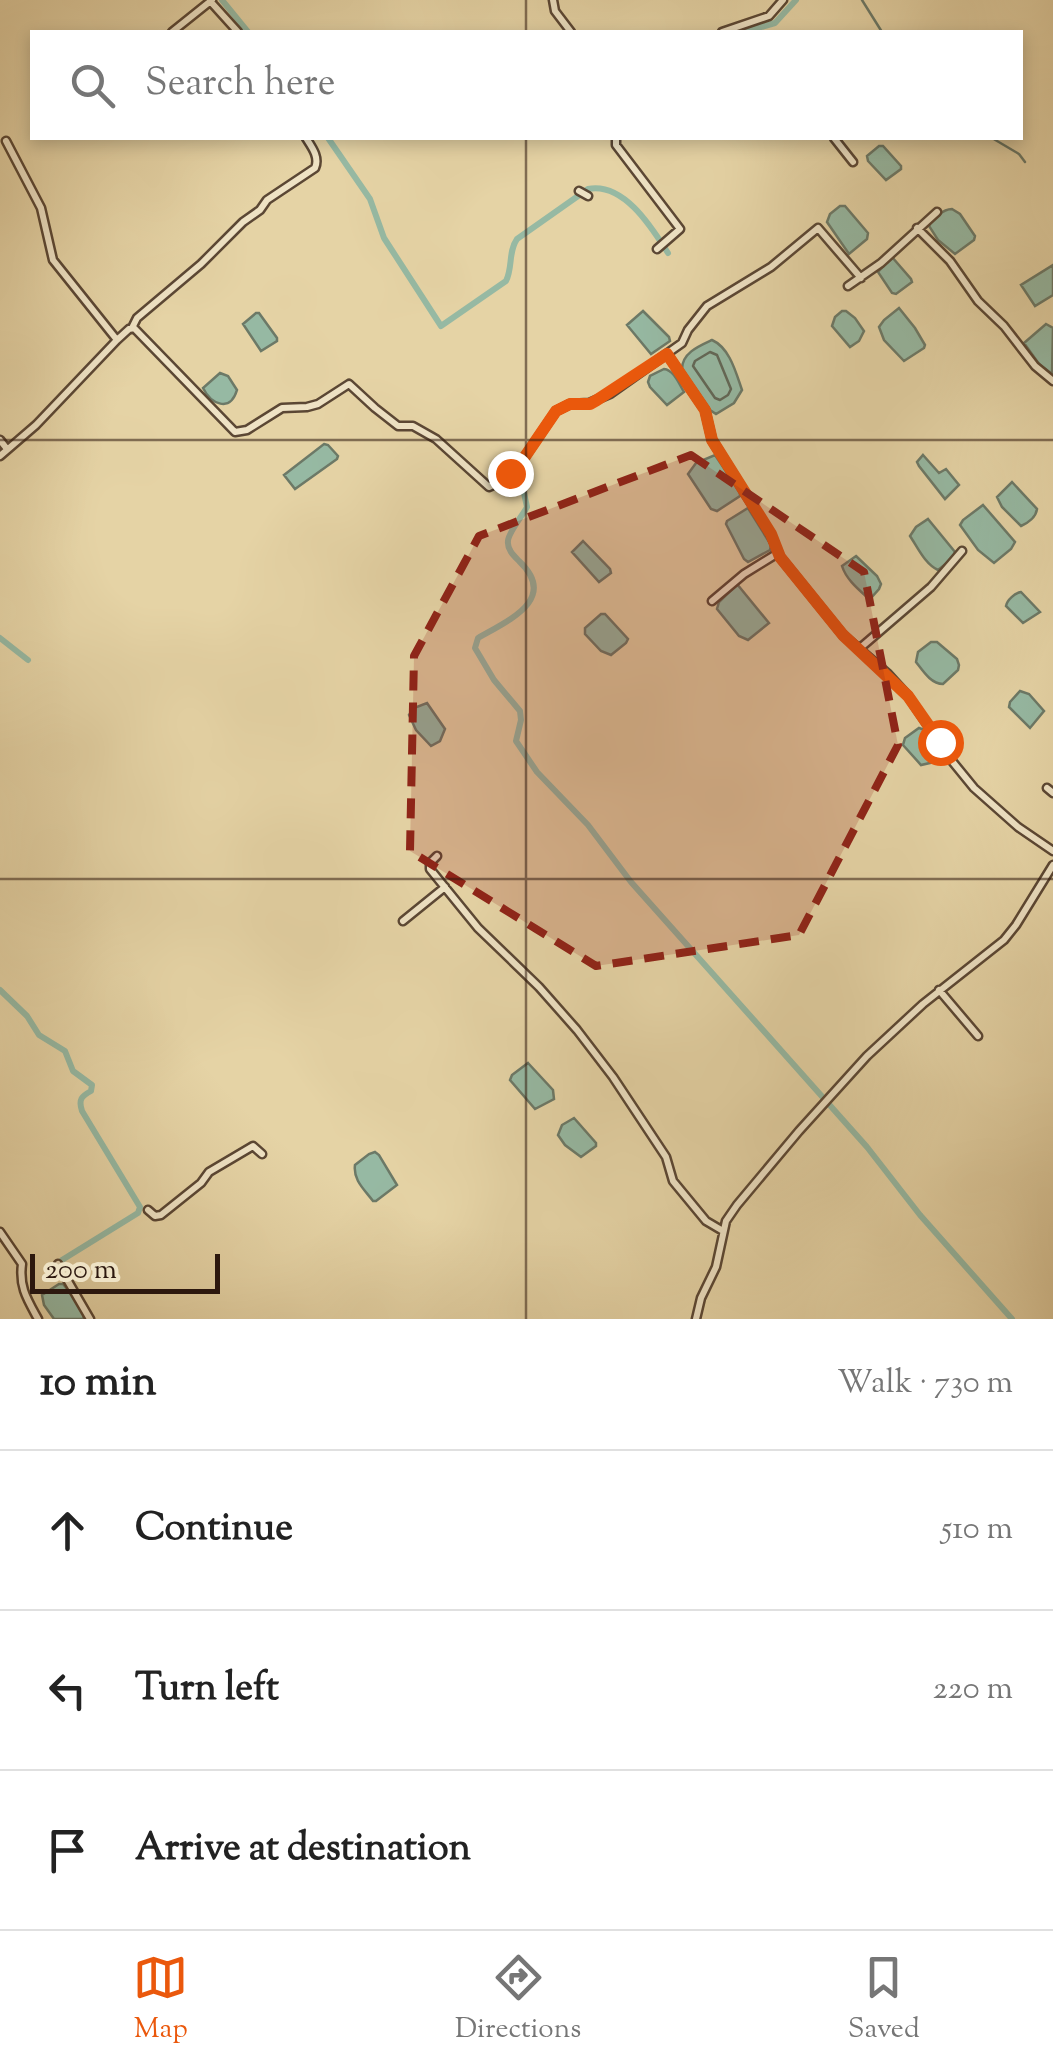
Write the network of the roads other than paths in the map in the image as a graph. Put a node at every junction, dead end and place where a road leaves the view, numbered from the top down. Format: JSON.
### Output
{"nodes":[{"id":1,"x":211,"y":0,"type":"edge"},
{"id":2,"x":553,"y":0,"type":"edge"},
{"id":3,"x":783,"y":0,"type":"edge"},
{"id":4,"x":174,"y":30,"type":"edge"},
{"id":5,"x":236,"y":30,"type":"edge"},
{"id":6,"x":569,"y":30,"type":"edge"},
{"id":7,"x":728,"y":30,"type":"edge"},
{"id":8,"x":307,"y":140,"type":"edge"},
{"id":9,"x":616,"y":140,"type":"edge"},
{"id":10,"x":836,"y":140,"type":"edge"},
{"id":11,"x":6,"y":141,"type":"dead end"},
{"id":12,"x":853,"y":162,"type":"dead end"},
{"id":13,"x":579,"y":191,"type":"dead end"},
{"id":14,"x":588,"y":196,"type":"dead end"},
{"id":15,"x":937,"y":212,"type":"dead end"},
{"id":16,"x":917,"y":228,"type":"junction"},
{"id":17,"x":657,"y":249,"type":"dead end"},
{"id":18,"x":861,"y":278,"type":"junction"},
{"id":19,"x":848,"y":286,"type":"dead end"},
{"id":20,"x":132,"y":328,"type":"junction"},
{"id":21,"x":117,"y":340,"type":"junction"},
{"id":22,"x":667,"y":354,"type":"junction"},
{"id":23,"x":1053,"y":382,"type":"edge"},
{"id":24,"x":0,"y":440,"type":"edge"},
{"id":25,"x":8,"y":449,"type":"junction"},
{"id":26,"x":0,"y":456,"type":"edge"},
{"id":27,"x":962,"y":551,"type":"dead end"},
{"id":28,"x":778,"y":554,"type":"junction"},
{"id":29,"x":712,"y":601,"type":"dead end"},
{"id":30,"x":859,"y":649,"type":"junction"},
{"id":31,"x":1053,"y":851,"type":"edge"},
{"id":32,"x":437,"y":856,"type":"dead end"},
{"id":33,"x":1053,"y":865,"type":"edge"},
{"id":34,"x":445,"y":887,"type":"junction"},
{"id":35,"x":403,"y":920,"type":"dead end"},
{"id":36,"x":940,"y":990,"type":"junction"},
{"id":37,"x":978,"y":1036,"type":"dead end"},
{"id":38,"x":262,"y":1154,"type":"dead end"},
{"id":39,"x":148,"y":1210,"type":"dead end"},
{"id":40,"x":723,"y":1231,"type":"junction"},
{"id":41,"x":0,"y":1232,"type":"edge"},
{"id":42,"x":58,"y":1264,"type":"dead end"},
{"id":43,"x":38,"y":1319,"type":"edge"},
{"id":44,"x":90,"y":1319,"type":"edge"},
{"id":45,"x":696,"y":1319,"type":"edge"}],
"edges":[{"from":1,"to":4,"type":"street"},
{"from":1,"to":5,"type":"street"},
{"from":2,"to":6,"type":"street"},
{"from":3,"to":7,"type":"street"},
{"from":8,"to":20,"type":"street"},
{"from":9,"to":17,"type":"street"},
{"from":10,"to":12,"type":"street"},
{"from":11,"to":21,"type":"street"},
{"from":13,"to":14,"type":"street"},
{"from":15,"to":16,"type":"street"},
{"from":16,"to":18,"type":"street"},
{"from":16,"to":23,"type":"street"},
{"from":18,"to":19,"type":"street"},
{"from":18,"to":22,"type":"street"},
{"from":20,"to":21,"type":"street"},
{"from":20,"to":22,"type":"street"},
{"from":21,"to":25,"type":"street"},
{"from":22,"to":28,"type":"street"},
{"from":24,"to":25,"type":"street"},
{"from":25,"to":26,"type":"street"},
{"from":27,"to":30,"type":"street"},
{"from":28,"to":29,"type":"street"},
{"from":28,"to":30,"type":"street"},
{"from":30,"to":31,"type":"street"},
{"from":32,"to":34,"type":"street"},
{"from":33,"to":36,"type":"street"},
{"from":34,"to":35,"type":"street"},
{"from":34,"to":40,"type":"street"},
{"from":36,"to":37,"type":"street"},
{"from":36,"to":40,"type":"street"},
{"from":38,"to":39,"type":"street"},
{"from":40,"to":45,"type":"street"},
{"from":41,"to":43,"type":"street"},
{"from":42,"to":44,"type":"street"}]}
